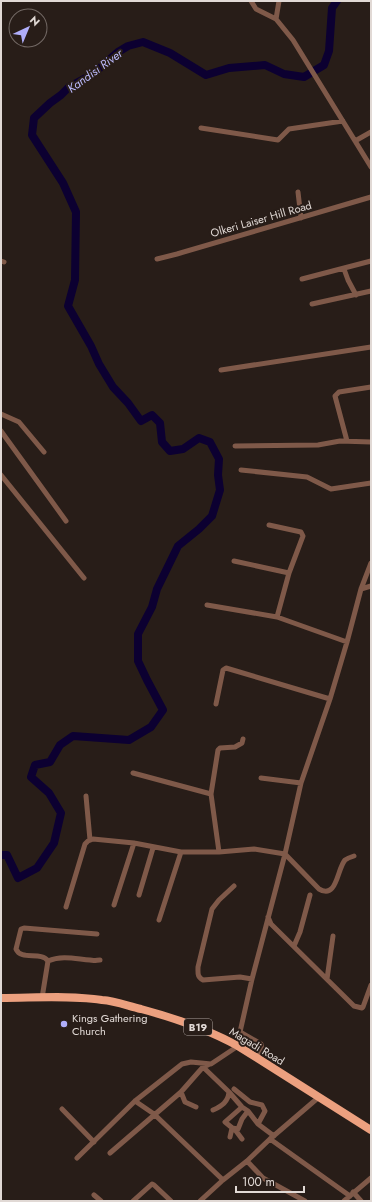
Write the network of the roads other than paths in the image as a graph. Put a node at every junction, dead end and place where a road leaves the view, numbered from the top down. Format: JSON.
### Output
{"nodes":[{"id":1,"x":251,"y":1,"type":"edge"},
{"id":2,"x":280,"y":1,"type":"edge"},
{"id":3,"x":276,"y":18,"type":"junction"},
{"id":4,"x":343,"y":121,"type":"junction"},
{"id":5,"x":201,"y":128,"type":"dead end"},
{"id":6,"x":371,"y":132,"type":"edge"},
{"id":7,"x":355,"y":141,"type":"junction"},
{"id":8,"x":371,"y":167,"type":"edge"},
{"id":9,"x":298,"y":192,"type":"dead end"},
{"id":10,"x":371,"y":197,"type":"edge"},
{"id":11,"x":301,"y":218,"type":"junction"},
{"id":12,"x":157,"y":259,"type":"dead end"},
{"id":13,"x":371,"y":261,"type":"edge"},
{"id":14,"x":344,"y":269,"type":"junction"},
{"id":15,"x":302,"y":279,"type":"dead end"},
{"id":16,"x":371,"y":291,"type":"edge"},
{"id":17,"x":356,"y":294,"type":"junction"},
{"id":18,"x":312,"y":304,"type":"dead end"},
{"id":19,"x":371,"y":348,"type":"edge"},
{"id":20,"x":221,"y":370,"type":"dead end"},
{"id":21,"x":371,"y":387,"type":"edge"},
{"id":22,"x":1,"y":414,"type":"edge"},
{"id":23,"x":1,"y":431,"type":"edge"},
{"id":24,"x":347,"y":441,"type":"junction"},
{"id":25,"x":371,"y":442,"type":"edge"},
{"id":26,"x":235,"y":446,"type":"dead end"},
{"id":27,"x":44,"y":452,"type":"dead end"},
{"id":28,"x":241,"y":470,"type":"dead end"},
{"id":29,"x":1,"y":475,"type":"edge"},
{"id":30,"x":371,"y":482,"type":"edge"},
{"id":31,"x":66,"y":521,"type":"dead end"},
{"id":32,"x":269,"y":525,"type":"dead end"},
{"id":33,"x":234,"y":561,"type":"dead end"},
{"id":34,"x":371,"y":563,"type":"edge"},
{"id":35,"x":289,"y":573,"type":"junction"},
{"id":36,"x":84,"y":578,"type":"dead end"},
{"id":37,"x":371,"y":586,"type":"edge"},
{"id":38,"x":361,"y":589,"type":"junction"},
{"id":39,"x":207,"y":605,"type":"dead end"},
{"id":40,"x":277,"y":617,"type":"junction"},
{"id":41,"x":347,"y":642,"type":"junction"},
{"id":42,"x":330,"y":699,"type":"junction"},
{"id":43,"x":216,"y":704,"type":"dead end"},
{"id":44,"x":243,"y":739,"type":"dead end"},
{"id":45,"x":133,"y":773,"type":"dead end"},
{"id":46,"x":261,"y":778,"type":"dead end"},
{"id":47,"x":301,"y":783,"type":"junction"},
{"id":48,"x":211,"y":794,"type":"junction"},
{"id":49,"x":86,"y":796,"type":"dead end"},
{"id":50,"x":90,"y":840,"type":"junction"},
{"id":51,"x":134,"y":843,"type":"junction"},
{"id":52,"x":153,"y":848,"type":"junction"},
{"id":53,"x":181,"y":852,"type":"junction"},
{"id":54,"x":219,"y":852,"type":"junction"},
{"id":55,"x":285,"y":854,"type":"junction"},
{"id":56,"x":354,"y":856,"type":"dead end"},
{"id":57,"x":234,"y":886,"type":"dead end"},
{"id":58,"x":140,"y":895,"type":"dead end"},
{"id":59,"x":310,"y":895,"type":"dead end"},
{"id":60,"x":114,"y":905,"type":"dead end"},
{"id":61,"x":66,"y":907,"type":"dead end"},
{"id":62,"x":268,"y":917,"type":"junction"},
{"id":63,"x":159,"y":920,"type":"dead end"},
{"id":64,"x":97,"y":934,"type":"dead end"},
{"id":65,"x":333,"y":936,"type":"dead end"},
{"id":66,"x":294,"y":946,"type":"junction"},
{"id":67,"x":100,"y":960,"type":"dead end"},
{"id":68,"x":48,"y":961,"type":"junction"},
{"id":69,"x":252,"y":979,"type":"junction"},
{"id":70,"x":327,"y":979,"type":"junction"},
{"id":71,"x":371,"y":985,"type":"edge"},
{"id":72,"x":1,"y":998,"type":"edge"},
{"id":73,"x":42,"y":998,"type":"junction"},
{"id":74,"x":240,"y":1032,"type":"junction"},
{"id":75,"x":238,"y":1046,"type":"junction"},
{"id":76,"x":257,"y":1058,"type":"junction"},
{"id":77,"x":211,"y":1064,"type":"junction"},
{"id":78,"x":203,"y":1067,"type":"junction"},
{"id":79,"x":231,"y":1090,"type":"junction"},
{"id":80,"x":181,"y":1092,"type":"junction"},
{"id":81,"x":320,"y":1096,"type":"junction"},
{"id":82,"x":136,"y":1101,"type":"junction"},
{"id":83,"x":250,"y":1102,"type":"junction"},
{"id":84,"x":196,"y":1107,"type":"dead end"},
{"id":85,"x":62,"y":1109,"type":"dead end"},
{"id":86,"x":246,"y":1109,"type":"junction"},
{"id":87,"x":214,"y":1110,"type":"dead end"},
{"id":88,"x":154,"y":1114,"type":"junction"},
{"id":89,"x":258,"y":1124,"type":"junction"},
{"id":90,"x":232,"y":1128,"type":"junction"},
{"id":91,"x":371,"y":1130,"type":"edge"},
{"id":92,"x":230,"y":1137,"type":"dead end"},
{"id":93,"x":272,"y":1138,"type":"junction"},
{"id":94,"x":242,"y":1139,"type":"dead end"},
{"id":95,"x":94,"y":1142,"type":"junction"},
{"id":96,"x":110,"y":1153,"type":"dead end"},
{"id":97,"x":77,"y":1158,"type":"dead end"},
{"id":98,"x":247,"y":1162,"type":"junction"},
{"id":99,"x":371,"y":1178,"type":"edge"},
{"id":100,"x":223,"y":1180,"type":"junction"},
{"id":101,"x":352,"y":1194,"type":"junction"},
{"id":102,"x":94,"y":1195,"type":"dead end"},
{"id":103,"x":101,"y":1201,"type":"edge"},
{"id":104,"x":133,"y":1201,"type":"edge"},
{"id":105,"x":171,"y":1201,"type":"edge"},
{"id":106,"x":200,"y":1201,"type":"edge"},
{"id":107,"x":305,"y":1201,"type":"edge"},
{"id":108,"x":344,"y":1201,"type":"edge"},
{"id":109,"x":360,"y":1201,"type":"edge"}],
"edges":[{"from":1,"to":3,"type":"street"},
{"from":2,"to":3,"type":"street"},
{"from":3,"to":4,"type":"street"},
{"from":4,"to":5,"type":"street"},
{"from":4,"to":7,"type":"street"},
{"from":6,"to":7,"type":"street"},
{"from":7,"to":8,"type":"street"},
{"from":9,"to":11,"type":"street"},
{"from":10,"to":11,"type":"street","name":"Olkeri Laiser Hill Road"},
{"from":11,"to":12,"type":"street","name":"Olkeri Laiser Hill Road"},
{"from":13,"to":14,"type":"street"},
{"from":14,"to":15,"type":"street"},
{"from":14,"to":17,"type":"street"},
{"from":16,"to":17,"type":"street"},
{"from":17,"to":18,"type":"street"},
{"from":19,"to":20,"type":"street"},
{"from":21,"to":24,"type":"street"},
{"from":22,"to":27,"type":"street"},
{"from":23,"to":31,"type":"street"},
{"from":24,"to":25,"type":"street"},
{"from":24,"to":26,"type":"street"},
{"from":28,"to":30,"type":"street"},
{"from":29,"to":36,"type":"street"},
{"from":32,"to":35,"type":"street"},
{"from":33,"to":35,"type":"street"},
{"from":34,"to":38,"type":"street"},
{"from":35,"to":40,"type":"street"},
{"from":37,"to":38,"type":"street"},
{"from":38,"to":41,"type":"street"},
{"from":39,"to":40,"type":"street"},
{"from":40,"to":41,"type":"street"},
{"from":41,"to":42,"type":"street"},
{"from":42,"to":43,"type":"street"},
{"from":42,"to":47,"type":"street"},
{"from":44,"to":48,"type":"street"},
{"from":45,"to":48,"type":"street"},
{"from":46,"to":47,"type":"street"},
{"from":47,"to":55,"type":"street"},
{"from":48,"to":54,"type":"street"},
{"from":49,"to":50,"type":"street"},
{"from":50,"to":51,"type":"street"},
{"from":50,"to":61,"type":"street"},
{"from":51,"to":52,"type":"street"},
{"from":51,"to":60,"type":"street"},
{"from":52,"to":53,"type":"street"},
{"from":52,"to":58,"type":"street"},
{"from":53,"to":54,"type":"street"},
{"from":53,"to":63,"type":"street"},
{"from":54,"to":55,"type":"street"},
{"from":55,"to":56,"type":"street"},
{"from":55,"to":62,"type":"street"},
{"from":57,"to":69,"type":"street"},
{"from":59,"to":66,"type":"street"},
{"from":62,"to":66,"type":"street"},
{"from":62,"to":69,"type":"street"},
{"from":64,"to":68,"type":"street"},
{"from":65,"to":70,"type":"street"},
{"from":66,"to":70,"type":"street"},
{"from":67,"to":68,"type":"street"},
{"from":68,"to":73,"type":"street"},
{"from":69,"to":74,"type":"street"},
{"from":70,"to":71,"type":"street"},
{"from":72,"to":73,"type":"highway","name":"Magadi Road","number":"B19"},
{"from":73,"to":75,"type":"highway","name":"Magadi Road","number":"B19"},
{"from":74,"to":75,"type":"street"},
{"from":74,"to":76,"type":"street"},
{"from":75,"to":76,"type":"highway","name":"Magadi Road","number":"B19"},
{"from":75,"to":77,"type":"street"},
{"from":76,"to":81,"type":"highway","name":"Magadi Road","number":"B19"},
{"from":77,"to":78,"type":"street"},
{"from":77,"to":82,"type":"street"},
{"from":78,"to":79,"type":"street"},
{"from":78,"to":80,"type":"street"},
{"from":79,"to":83,"type":"street"},
{"from":79,"to":86,"type":"street"},
{"from":79,"to":87,"type":"street"},
{"from":80,"to":84,"type":"street"},
{"from":80,"to":88,"type":"street"},
{"from":81,"to":91,"type":"highway","name":"Magadi Road","number":"B19"},
{"from":81,"to":93,"type":"street"},
{"from":82,"to":88,"type":"street"},
{"from":82,"to":95,"type":"street"},
{"from":83,"to":86,"type":"street"},
{"from":83,"to":89,"type":"street"},
{"from":85,"to":95,"type":"street"},
{"from":86,"to":89,"type":"street"},
{"from":86,"to":90,"type":"street"},
{"from":86,"to":90,"type":"street"},
{"from":88,"to":96,"type":"street"},
{"from":88,"to":100,"type":"street"},
{"from":89,"to":93,"type":"street"},
{"from":90,"to":92,"type":"street"},
{"from":90,"to":94,"type":"street"},
{"from":93,"to":98,"type":"street"},
{"from":93,"to":101,"type":"street"},
{"from":95,"to":97,"type":"street"},
{"from":98,"to":100,"type":"street"},
{"from":98,"to":107,"type":"street"},
{"from":99,"to":101,"type":"street"},
{"from":100,"to":106,"type":"street"},
{"from":101,"to":108,"type":"street"},
{"from":101,"to":109,"type":"street"},
{"from":102,"to":103,"type":"street"},
{"from":104,"to":105,"type":"street"}]}
